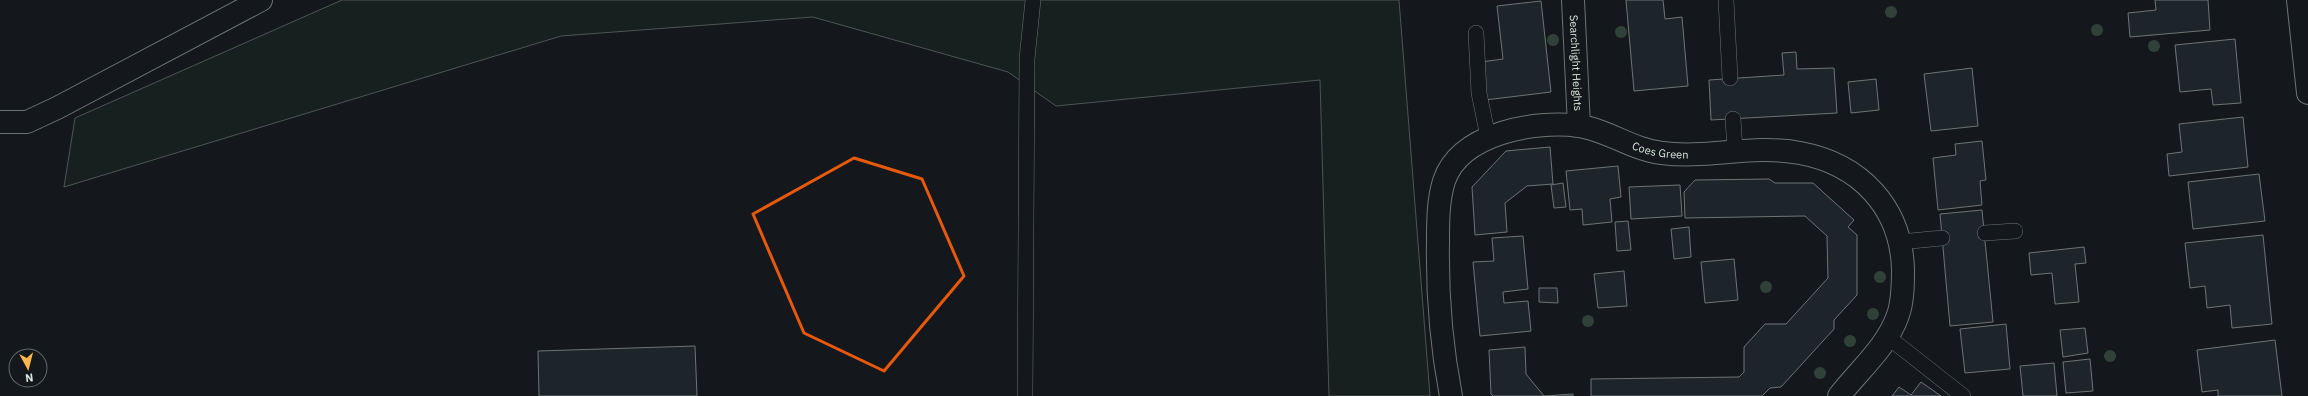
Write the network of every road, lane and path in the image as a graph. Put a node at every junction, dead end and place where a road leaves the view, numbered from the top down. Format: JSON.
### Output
{"nodes":[{"id":1,"x":261,"y":0,"type":"edge"},
{"id":2,"x":1033,"y":0,"type":"edge"},
{"id":3,"x":1573,"y":0,"type":"edge"},
{"id":4,"x":1726,"y":0,"type":"edge"},
{"id":5,"x":2298,"y":0,"type":"edge"},
{"id":6,"x":1476,"y":33,"type":"dead end"},
{"id":7,"x":1730,"y":78,"type":"dead end"},
{"id":8,"x":2308,"y":93,"type":"edge"},
{"id":9,"x":1733,"y":119,"type":"dead end"},
{"id":10,"x":0,"y":122,"type":"edge"},
{"id":11,"x":1579,"y":126,"type":"junction"},
{"id":12,"x":1488,"y":137,"type":"junction"},
{"id":13,"x":1735,"y":150,"type":"junction"},
{"id":14,"x":2014,"y":231,"type":"dead end"},
{"id":15,"x":1985,"y":233,"type":"dead end"},
{"id":16,"x":1942,"y":238,"type":"dead end"},
{"id":17,"x":1900,"y":242,"type":"junction"},
{"id":18,"x":1888,"y":338,"type":"junction"},
{"id":19,"x":1025,"y":396,"type":"edge"},
{"id":20,"x":1451,"y":396,"type":"edge"},
{"id":21,"x":1839,"y":396,"type":"edge"},
{"id":22,"x":1964,"y":396,"type":"edge"}],
"edges":[{"from":1,"to":10,"type":"street"},
{"from":2,"to":19,"type":"lane"},
{"from":3,"to":11,"type":"street","name":"Searchlight Heights"},
{"from":4,"to":7,"type":"lane"},
{"from":5,"to":8,"type":"street"},
{"from":6,"to":12,"type":"lane"},
{"from":9,"to":13,"type":"lane"},
{"from":11,"to":12,"type":"street","name":"Coes Green"},
{"from":11,"to":13,"type":"street","name":"Coes Green"},
{"from":12,"to":20,"type":"street","name":"Coes Green"},
{"from":13,"to":17,"type":"street","name":"Coes Green"},
{"from":14,"to":15,"type":"lane"},
{"from":16,"to":17,"type":"lane"},
{"from":17,"to":18,"type":"street","name":"Coes Green"},
{"from":18,"to":21,"type":"street","name":"Coes Green"},
{"from":18,"to":22,"type":"lane"}]}
